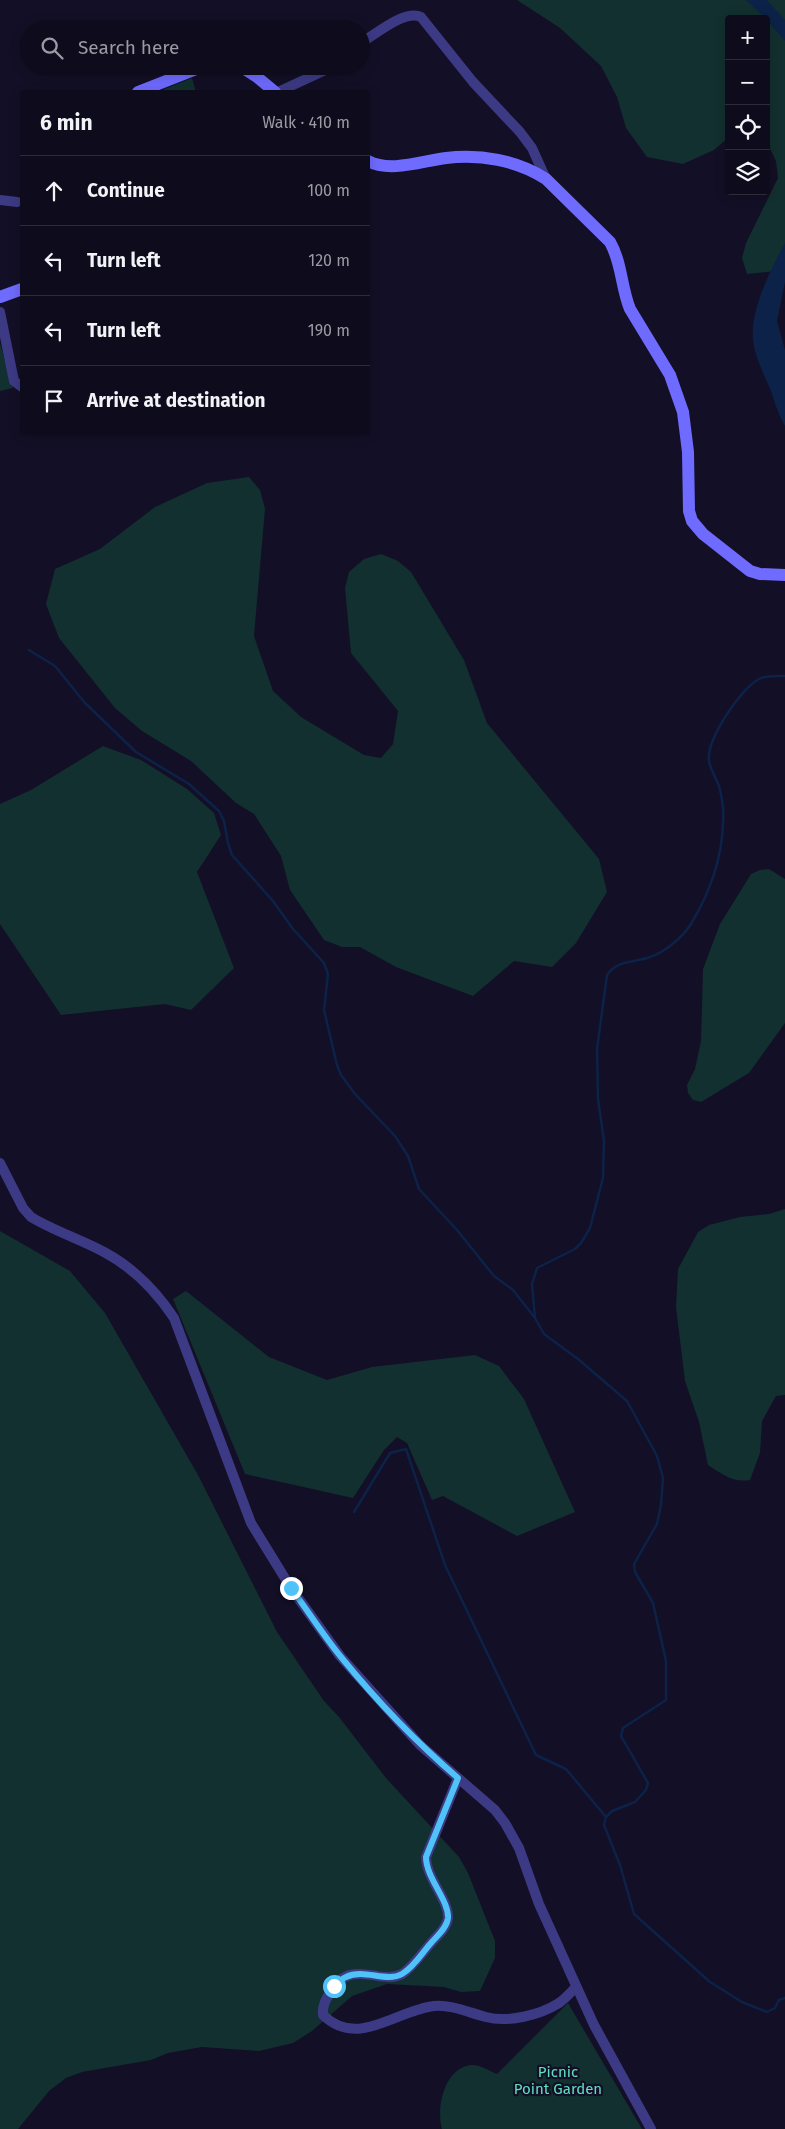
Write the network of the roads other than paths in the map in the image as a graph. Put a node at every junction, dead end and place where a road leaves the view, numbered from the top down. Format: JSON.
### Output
{"nodes":[{"id":1,"x":370,"y":37,"type":"edge"},
{"id":2,"x":181,"y":75,"type":"edge"},
{"id":3,"x":255,"y":75,"type":"edge"},
{"id":4,"x":314,"y":75,"type":"edge"},
{"id":5,"x":143,"y":90,"type":"edge"},
{"id":6,"x":274,"y":90,"type":"edge"},
{"id":7,"x":281,"y":90,"type":"edge"},
{"id":8,"x":370,"y":162,"type":"edge"},
{"id":9,"x":546,"y":179,"type":"junction"},
{"id":10,"x":0,"y":200,"type":"edge"},
{"id":11,"x":17,"y":202,"type":"dead end"},
{"id":12,"x":20,"y":290,"type":"edge"},
{"id":13,"x":0,"y":297,"type":"edge"},
{"id":14,"x":0,"y":312,"type":"edge"},
{"id":15,"x":20,"y":386,"type":"edge"},
{"id":16,"x":785,"y":575,"type":"edge"},
{"id":17,"x":0,"y":1163,"type":"edge"},
{"id":18,"x":458,"y":1778,"type":"junction"},
{"id":19,"x":576,"y":1987,"type":"junction"},
{"id":20,"x":652,"y":2129,"type":"edge"}],
"edges":[{"from":1,"to":9,"type":"street"},
{"from":2,"to":5,"type":"street"},
{"from":3,"to":6,"type":"street"},
{"from":4,"to":7,"type":"street"},
{"from":8,"to":9,"type":"street"},
{"from":9,"to":16,"type":"street"},
{"from":10,"to":11,"type":"street"},
{"from":12,"to":13,"type":"street"},
{"from":14,"to":15,"type":"street"},
{"from":17,"to":18,"type":"street"},
{"from":18,"to":19,"type":"street"},
{"from":18,"to":19,"type":"street"},
{"from":19,"to":20,"type":"street"}]}
